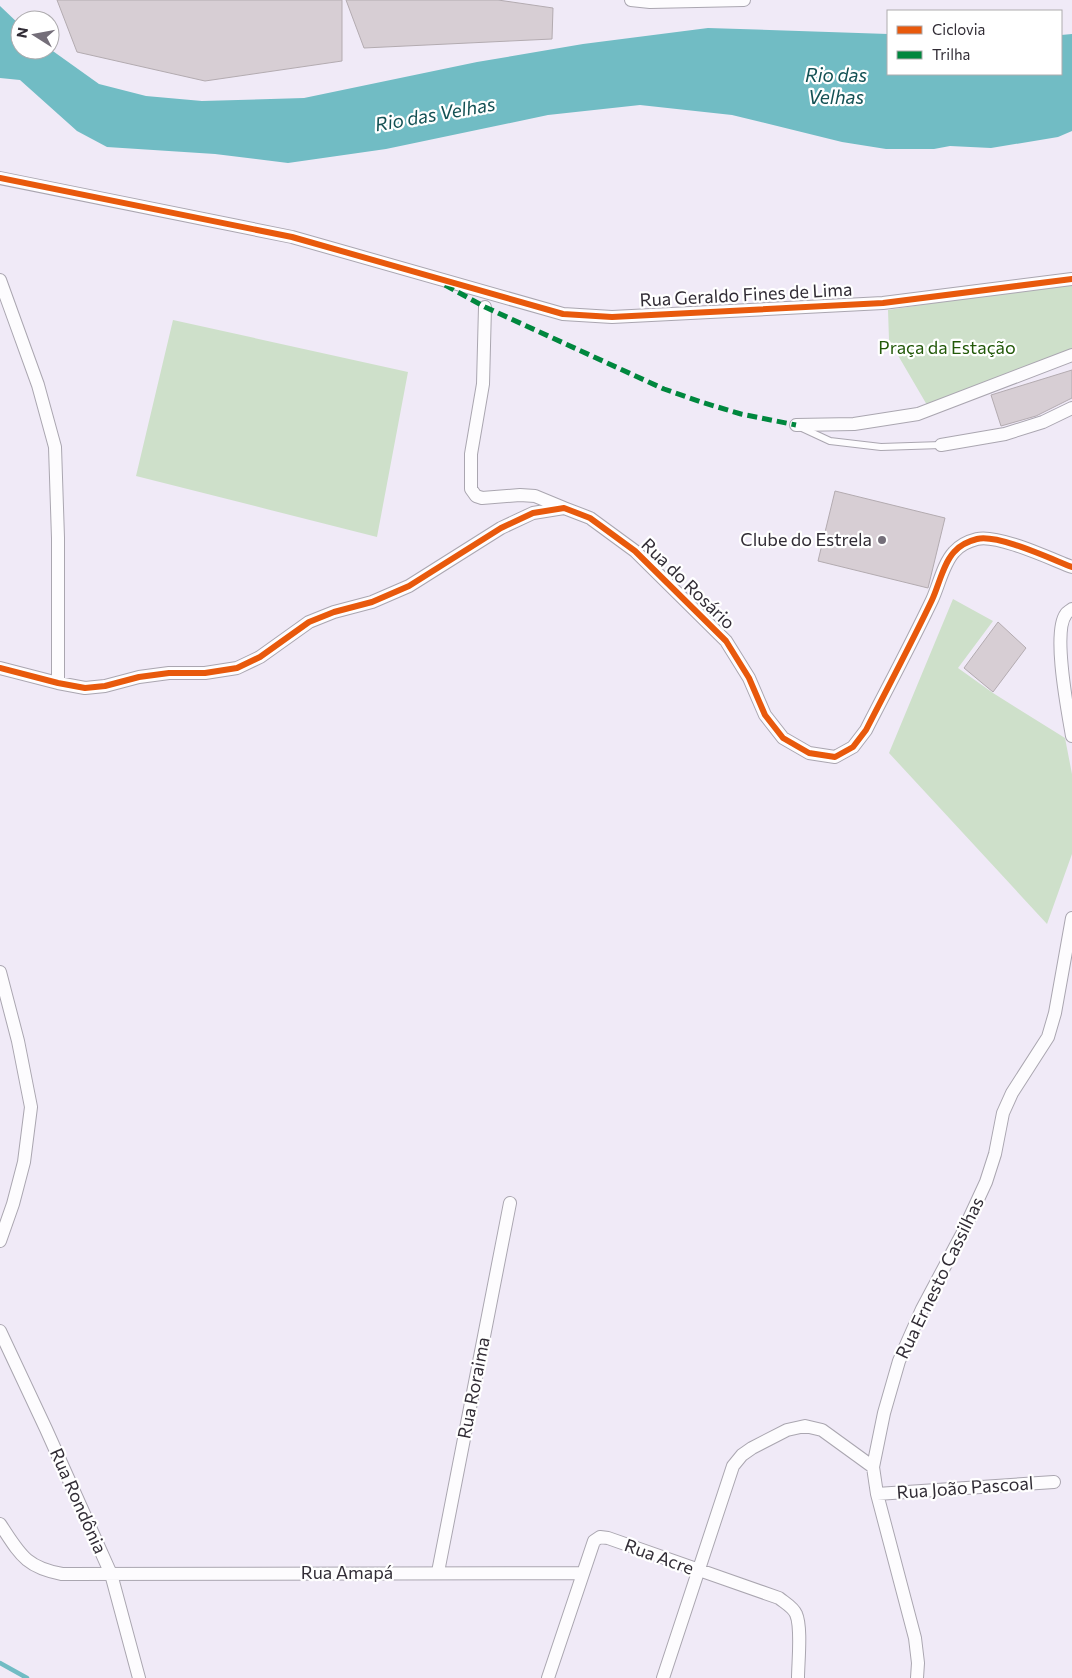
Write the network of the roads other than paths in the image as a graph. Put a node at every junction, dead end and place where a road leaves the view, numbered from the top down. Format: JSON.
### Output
{"nodes":[{"id":1,"x":631,"y":0,"type":"edge"},
{"id":2,"x":744,"y":0,"type":"edge"},
{"id":3,"x":650,"y":1,"type":"edge"},
{"id":4,"x":0,"y":178,"type":"edge"},
{"id":5,"x":1072,"y":279,"type":"edge"},
{"id":6,"x":0,"y":280,"type":"edge"},
{"id":7,"x":485,"y":308,"type":"dead end"},
{"id":8,"x":1072,"y":355,"type":"edge"},
{"id":9,"x":1072,"y":408,"type":"edge"},
{"id":10,"x":796,"y":425,"type":"joint"},
{"id":11,"x":941,"y":445,"type":"joint"},
{"id":12,"x":564,"y":508,"type":"junction"},
{"id":13,"x":1072,"y":567,"type":"edge"},
{"id":14,"x":1072,"y":609,"type":"edge"},
{"id":15,"x":0,"y":668,"type":"edge"},
{"id":16,"x":58,"y":683,"type":"junction"},
{"id":17,"x":1072,"y":736,"type":"edge"},
{"id":18,"x":1072,"y":918,"type":"edge"},
{"id":19,"x":0,"y":972,"type":"edge"},
{"id":20,"x":510,"y":1203,"type":"dead end"},
{"id":21,"x":0,"y":1241,"type":"edge"},
{"id":22,"x":0,"y":1331,"type":"edge"},
{"id":23,"x":873,"y":1467,"type":"junction"},
{"id":24,"x":1054,"y":1482,"type":"dead end"},
{"id":25,"x":877,"y":1494,"type":"junction"},
{"id":26,"x":0,"y":1524,"type":"edge"},
{"id":27,"x":699,"y":1571,"type":"junction"},
{"id":28,"x":438,"y":1572,"type":"junction"},
{"id":29,"x":583,"y":1573,"type":"junction"},
{"id":30,"x":111,"y":1574,"type":"junction"},
{"id":31,"x":139,"y":1678,"type":"edge"},
{"id":32,"x":548,"y":1678,"type":"edge"},
{"id":33,"x":663,"y":1678,"type":"edge"},
{"id":34,"x":798,"y":1678,"type":"edge"},
{"id":35,"x":917,"y":1678,"type":"edge"}],
"edges":[{"from":1,"to":3,"type":"street"},
{"from":2,"to":3,"type":"street"},
{"from":4,"to":5,"type":"street","name":"Rua Geraldo Fines de Lima"},
{"from":6,"to":16,"type":"street"},
{"from":7,"to":12,"type":"street","name":"Rua do Rosário"},
{"from":8,"to":10,"type":"street"},
{"from":9,"to":11,"type":"street"},
{"from":10,"to":11,"type":"lane"},
{"from":12,"to":13,"type":"street","name":"Rua do Rosário"},
{"from":12,"to":16,"type":"street"},
{"from":14,"to":17,"type":"street"},
{"from":15,"to":16,"type":"street"},
{"from":18,"to":23,"type":"street","name":"Rua Ernesto Cassilhas"},
{"from":19,"to":21,"type":"street"},
{"from":20,"to":28,"type":"street","name":"Rua Roraima"},
{"from":22,"to":30,"type":"street","name":"Rua Rondônia"},
{"from":23,"to":25,"type":"street","name":"Rua Ernesto Cassilhas"},
{"from":23,"to":27,"type":"street"},
{"from":24,"to":25,"type":"street","name":"Rua João Pascoal"},
{"from":25,"to":35,"type":"street","name":"Rua Ernesto Cassilhas"},
{"from":26,"to":30,"type":"street","name":"Rua Amapá"},
{"from":27,"to":29,"type":"street","name":"Rua Acre"},
{"from":27,"to":33,"type":"street"},
{"from":27,"to":34,"type":"street","name":"Rua Acre"},
{"from":28,"to":29,"type":"street","name":"Rua Amapá"},
{"from":28,"to":30,"type":"street","name":"Rua Amapá"},
{"from":29,"to":32,"type":"street","name":"Rua Acre"},
{"from":30,"to":31,"type":"street","name":"Rua Rondônia"}]}
